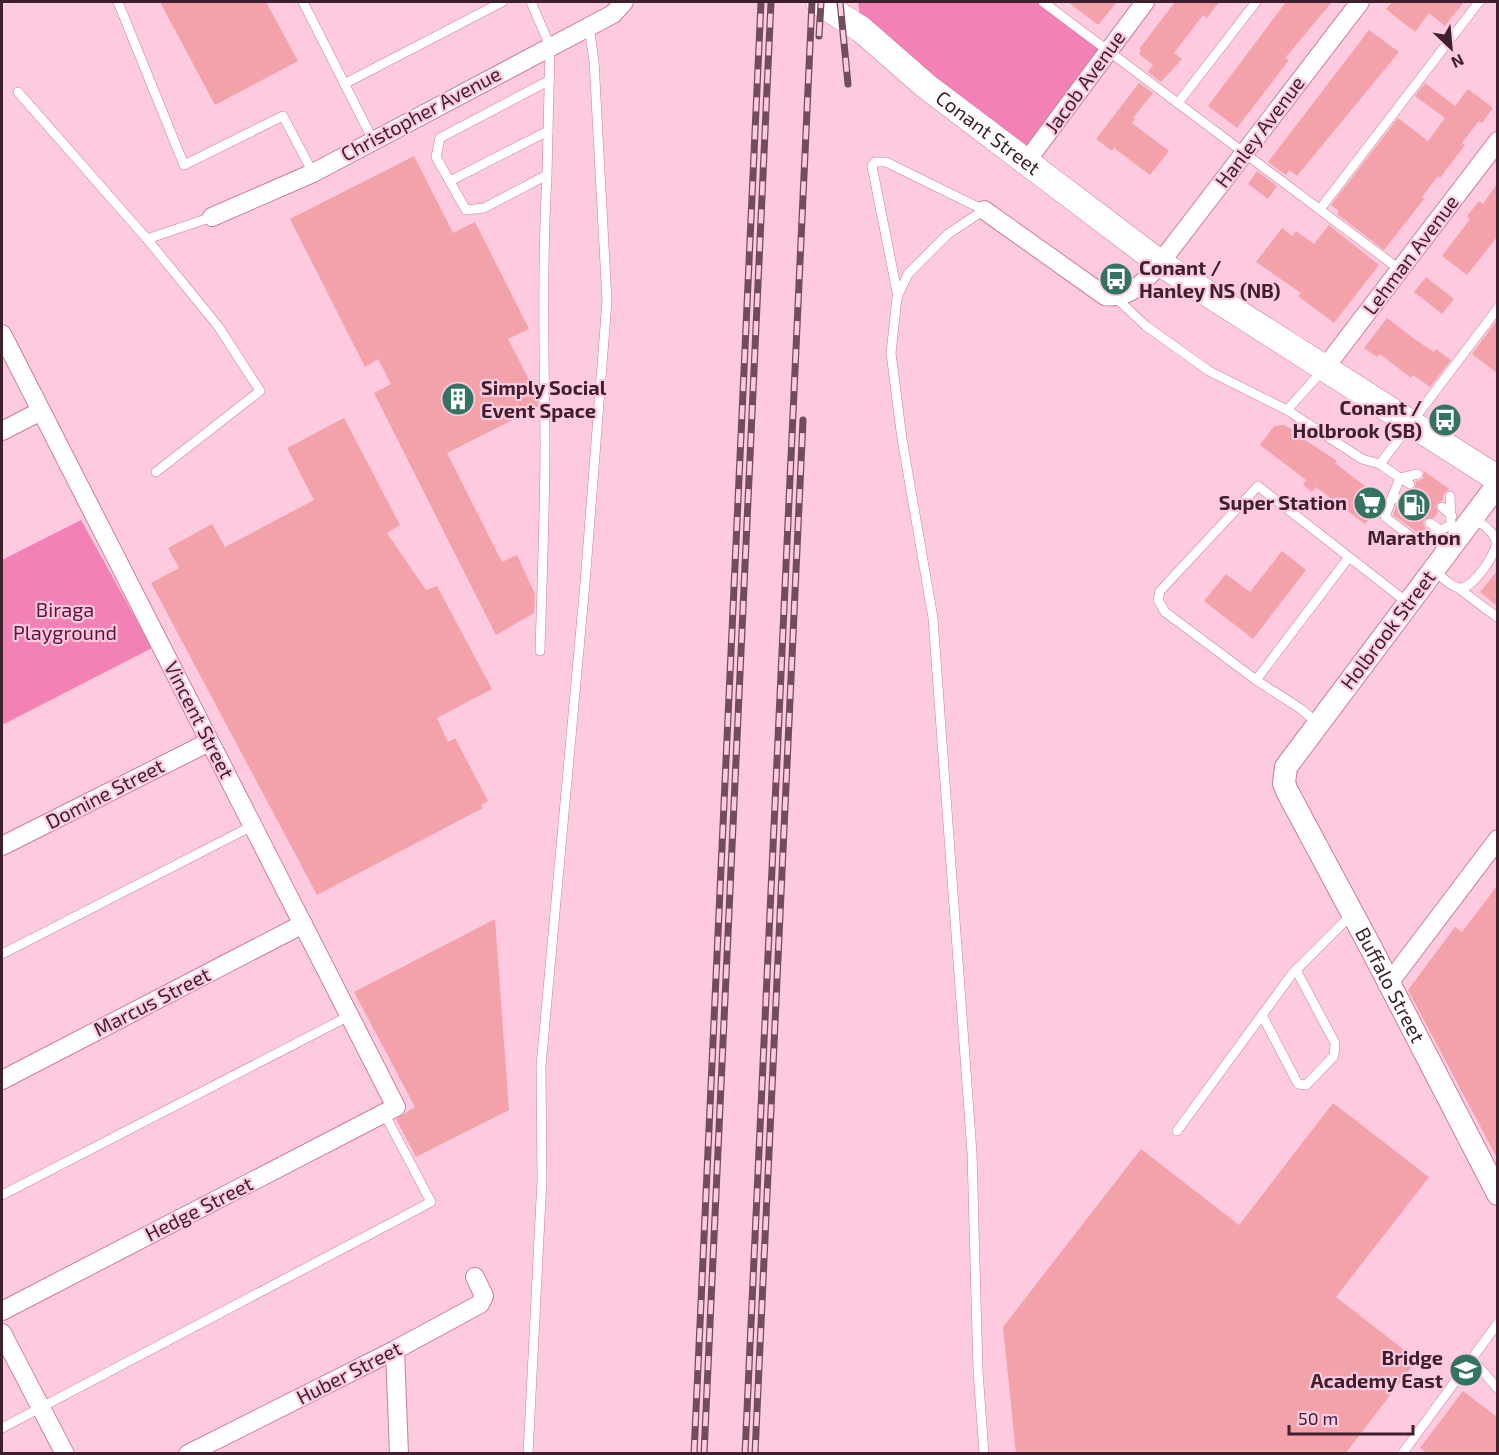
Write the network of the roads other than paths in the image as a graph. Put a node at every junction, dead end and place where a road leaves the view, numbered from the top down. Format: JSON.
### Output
{"nodes":[{"id":1,"x":118,"y":2,"type":"edge"},
{"id":2,"x":303,"y":2,"type":"edge"},
{"id":3,"x":502,"y":2,"type":"edge"},
{"id":4,"x":531,"y":2,"type":"edge"},
{"id":5,"x":624,"y":2,"type":"edge"},
{"id":6,"x":819,"y":2,"type":"edge"},
{"id":7,"x":1043,"y":2,"type":"edge"},
{"id":8,"x":1145,"y":2,"type":"edge"},
{"id":9,"x":1256,"y":2,"type":"edge"},
{"id":10,"x":1360,"y":2,"type":"edge"},
{"id":11,"x":1479,"y":2,"type":"edge"},
{"id":12,"x":589,"y":27,"type":"junction"},
{"id":13,"x":550,"y":46,"type":"junction"},
{"id":14,"x":1107,"y":50,"type":"junction"},
{"id":15,"x":550,"y":80,"type":"junction"},
{"id":16,"x":344,"y":84,"type":"junction"},
{"id":17,"x":18,"y":92,"type":"dead end"},
{"id":18,"x":1178,"y":103,"type":"junction"},
{"id":19,"x":548,"y":131,"type":"junction"},
{"id":20,"x":373,"y":140,"type":"junction"},
{"id":21,"x":1497,"y":141,"type":"edge"},
{"id":22,"x":1245,"y":153,"type":"junction"},
{"id":23,"x":1026,"y":162,"type":"junction"},
{"id":24,"x":313,"y":172,"type":"junction"},
{"id":25,"x":547,"y":175,"type":"junction"},
{"id":26,"x":450,"y":181,"type":"junction"},
{"id":27,"x":1320,"y":209,"type":"junction"},
{"id":28,"x":984,"y":210,"type":"junction"},
{"id":29,"x":212,"y":217,"type":"joint"},
{"id":30,"x":147,"y":238,"type":"junction"},
{"id":31,"x":1160,"y":263,"type":"junction"},
{"id":32,"x":1400,"y":270,"type":"junction"},
{"id":33,"x":898,"y":297,"type":"dead end"},
{"id":34,"x":1116,"y":298,"type":"junction"},
{"id":35,"x":1497,"y":308,"type":"edge"},
{"id":36,"x":2,"y":334,"type":"edge"},
{"id":37,"x":1324,"y":369,"type":"junction"},
{"id":38,"x":1287,"y":410,"type":"junction"},
{"id":39,"x":41,"y":411,"type":"junction"},
{"id":40,"x":1410,"y":423,"type":"junction"},
{"id":41,"x":2,"y":430,"type":"edge"},
{"id":42,"x":1380,"y":464,"type":"junction"},
{"id":43,"x":156,"y":472,"type":"dead end"},
{"id":44,"x":1418,"y":474,"type":"dead end"},
{"id":45,"x":1400,"y":478,"type":"junction"},
{"id":46,"x":1497,"y":480,"type":"edge"},
{"id":47,"x":1410,"y":484,"type":"dead end"},
{"id":48,"x":1497,"y":484,"type":"edge"},
{"id":49,"x":1450,"y":496,"type":"dead end"},
{"id":50,"x":1442,"y":507,"type":"dead end"},
{"id":51,"x":1430,"y":523,"type":"dead end"},
{"id":52,"x":1456,"y":524,"type":"junction"},
{"id":53,"x":1349,"y":557,"type":"junction"},
{"id":54,"x":1433,"y":570,"type":"junction"},
{"id":55,"x":1457,"y":587,"type":"junction"},
{"id":56,"x":1408,"y":603,"type":"junction"},
{"id":57,"x":1497,"y":618,"type":"edge"},
{"id":58,"x":540,"y":651,"type":"dead end"},
{"id":59,"x":1256,"y":680,"type":"junction"},
{"id":60,"x":1318,"y":724,"type":"junction"},
{"id":61,"x":209,"y":742,"type":"junction"},
{"id":62,"x":1284,"y":778,"type":"joint"},
{"id":63,"x":252,"y":826,"type":"junction"},
{"id":64,"x":1497,"y":839,"type":"edge"},
{"id":65,"x":2,"y":846,"type":"edge"},
{"id":66,"x":1353,"y":913,"type":"junction"},
{"id":67,"x":303,"y":924,"type":"junction"},
{"id":68,"x":2,"y":954,"type":"edge"},
{"id":69,"x":1296,"y":970,"type":"junction"},
{"id":70,"x":1389,"y":982,"type":"junction"},
{"id":71,"x":1262,"y":1015,"type":"junction"},
{"id":72,"x":349,"y":1016,"type":"junction"},
{"id":73,"x":2,"y":1080,"type":"edge"},
{"id":74,"x":390,"y":1110,"type":"junction"},
{"id":75,"x":1177,"y":1131,"type":"dead end"},
{"id":76,"x":1496,"y":1189,"type":"edge"},
{"id":77,"x":2,"y":1196,"type":"edge"},
{"id":78,"x":476,"y":1276,"type":"dead end"},
{"id":79,"x":2,"y":1311,"type":"edge"},
{"id":80,"x":1497,"y":1323,"type":"edge"},
{"id":81,"x":2,"y":1333,"type":"edge"},
{"id":82,"x":395,"y":1350,"type":"junction"},
{"id":83,"x":1471,"y":1358,"type":"junction"},
{"id":84,"x":1497,"y":1389,"type":"edge"},
{"id":85,"x":40,"y":1407,"type":"junction"},
{"id":86,"x":2,"y":1428,"type":"edge"},
{"id":87,"x":65,"y":1454,"type":"edge"},
{"id":88,"x":188,"y":1454,"type":"edge"},
{"id":89,"x":399,"y":1454,"type":"edge"},
{"id":90,"x":528,"y":1454,"type":"edge"},
{"id":91,"x":984,"y":1454,"type":"edge"},
{"id":92,"x":1402,"y":1454,"type":"edge"}],
"edges":[{"from":1,"to":24,"type":"lane"},
{"from":2,"to":16,"type":"lane"},
{"from":3,"to":16,"type":"lane"},
{"from":4,"to":13,"type":"lane"},
{"from":5,"to":12,"type":"street","name":"Christopher Avenue"},
{"from":6,"to":23,"type":"main road","name":"Conant Street"},
{"from":7,"to":14,"type":"lane"},
{"from":8,"to":14,"type":"street","name":"Jacob Avenue"},
{"from":9,"to":18,"type":"lane"},
{"from":10,"to":22,"type":"street","name":"Hanley Avenue"},
{"from":11,"to":27,"type":"lane"},
{"from":12,"to":13,"type":"street","name":"Christopher Avenue"},
{"from":12,"to":90,"type":"lane"},
{"from":13,"to":15,"type":"lane"},
{"from":13,"to":20,"type":"street","name":"Christopher Avenue"},
{"from":14,"to":18,"type":"lane"},
{"from":14,"to":23,"type":"street","name":"Jacob Avenue"},
{"from":15,"to":19,"type":"lane"},
{"from":15,"to":26,"type":"lane"},
{"from":16,"to":20,"type":"lane"},
{"from":17,"to":30,"type":"lane"},
{"from":18,"to":22,"type":"lane"},
{"from":19,"to":25,"type":"lane"},
{"from":19,"to":26,"type":"lane"},
{"from":20,"to":24,"type":"street","name":"Christopher Avenue"},
{"from":21,"to":32,"type":"street","name":"Lehman Avenue"},
{"from":22,"to":27,"type":"lane"},
{"from":22,"to":31,"type":"street","name":"Hanley Avenue"},
{"from":23,"to":31,"type":"main road","name":"Conant Street"},
{"from":24,"to":29,"type":"street","name":"Christopher Avenue"},
{"from":25,"to":26,"type":"lane"},
{"from":25,"to":58,"type":"lane"},
{"from":27,"to":32,"type":"lane"},
{"from":28,"to":33,"type":"lane"},
{"from":28,"to":34,"type":"street"},
{"from":28,"to":91,"type":"lane"},
{"from":29,"to":30,"type":"lane"},
{"from":30,"to":43,"type":"lane"},
{"from":31,"to":34,"type":"street"},
{"from":31,"to":37,"type":"main road","name":"Conant Street"},
{"from":32,"to":37,"type":"street","name":"Lehman Avenue"},
{"from":34,"to":38,"type":"lane"},
{"from":35,"to":40,"type":"lane"},
{"from":36,"to":39,"type":"street","name":"Vincent Street"},
{"from":37,"to":38,"type":"lane"},
{"from":37,"to":40,"type":"main road","name":"Conant Street"},
{"from":38,"to":42,"type":"lane"},
{"from":39,"to":41,"type":"street"},
{"from":39,"to":61,"type":"street","name":"Vincent Street"},
{"from":40,"to":42,"type":"lane"},
{"from":40,"to":46,"type":"main road","name":"Conant Street"},
{"from":42,"to":45,"type":"lane"},
{"from":44,"to":45,"type":"lane"},
{"from":45,"to":47,"type":"lane"},
{"from":45,"to":52,"type":"lane"},
{"from":48,"to":52,"type":"street","name":"Holbrook Street"},
{"from":49,"to":52,"type":"lane"},
{"from":50,"to":52,"type":"lane"},
{"from":51,"to":52,"type":"lane"},
{"from":52,"to":54,"type":"street","name":"Holbrook Street"},
{"from":52,"to":55,"type":"lane"},
{"from":53,"to":56,"type":"lane"},
{"from":53,"to":59,"type":"lane"},
{"from":53,"to":59,"type":"lane"},
{"from":54,"to":55,"type":"lane"},
{"from":54,"to":56,"type":"street","name":"Holbrook Street"},
{"from":55,"to":57,"type":"lane"},
{"from":56,"to":60,"type":"street","name":"Holbrook Street"},
{"from":59,"to":60,"type":"lane"},
{"from":60,"to":62,"type":"street","name":"Holbrook Street"},
{"from":61,"to":63,"type":"street","name":"Vincent Street"},
{"from":61,"to":65,"type":"street","name":"Domine Street"},
{"from":62,"to":66,"type":"street","name":"Buffalo Street"},
{"from":63,"to":67,"type":"street","name":"Vincent Street"},
{"from":63,"to":68,"type":"lane"},
{"from":64,"to":70,"type":"street"},
{"from":66,"to":69,"type":"lane"},
{"from":66,"to":70,"type":"street","name":"Buffalo Street"},
{"from":67,"to":72,"type":"street","name":"Vincent Street"},
{"from":67,"to":73,"type":"street","name":"Marcus Street"},
{"from":69,"to":71,"type":"lane"},
{"from":69,"to":71,"type":"lane"},
{"from":70,"to":76,"type":"street","name":"Buffalo Street"},
{"from":71,"to":75,"type":"lane"},
{"from":72,"to":74,"type":"street","name":"Vincent Street"},
{"from":72,"to":77,"type":"lane"},
{"from":74,"to":79,"type":"street","name":"Hedge Street"},
{"from":74,"to":85,"type":"lane"},
{"from":78,"to":82,"type":"street","name":"Huber Street"},
{"from":80,"to":83,"type":"lane"},
{"from":81,"to":85,"type":"street"},
{"from":82,"to":88,"type":"street","name":"Huber Street"},
{"from":82,"to":89,"type":"street"},
{"from":83,"to":84,"type":"lane"},
{"from":83,"to":92,"type":"lane"},
{"from":85,"to":86,"type":"lane"},
{"from":85,"to":87,"type":"street"}]}
